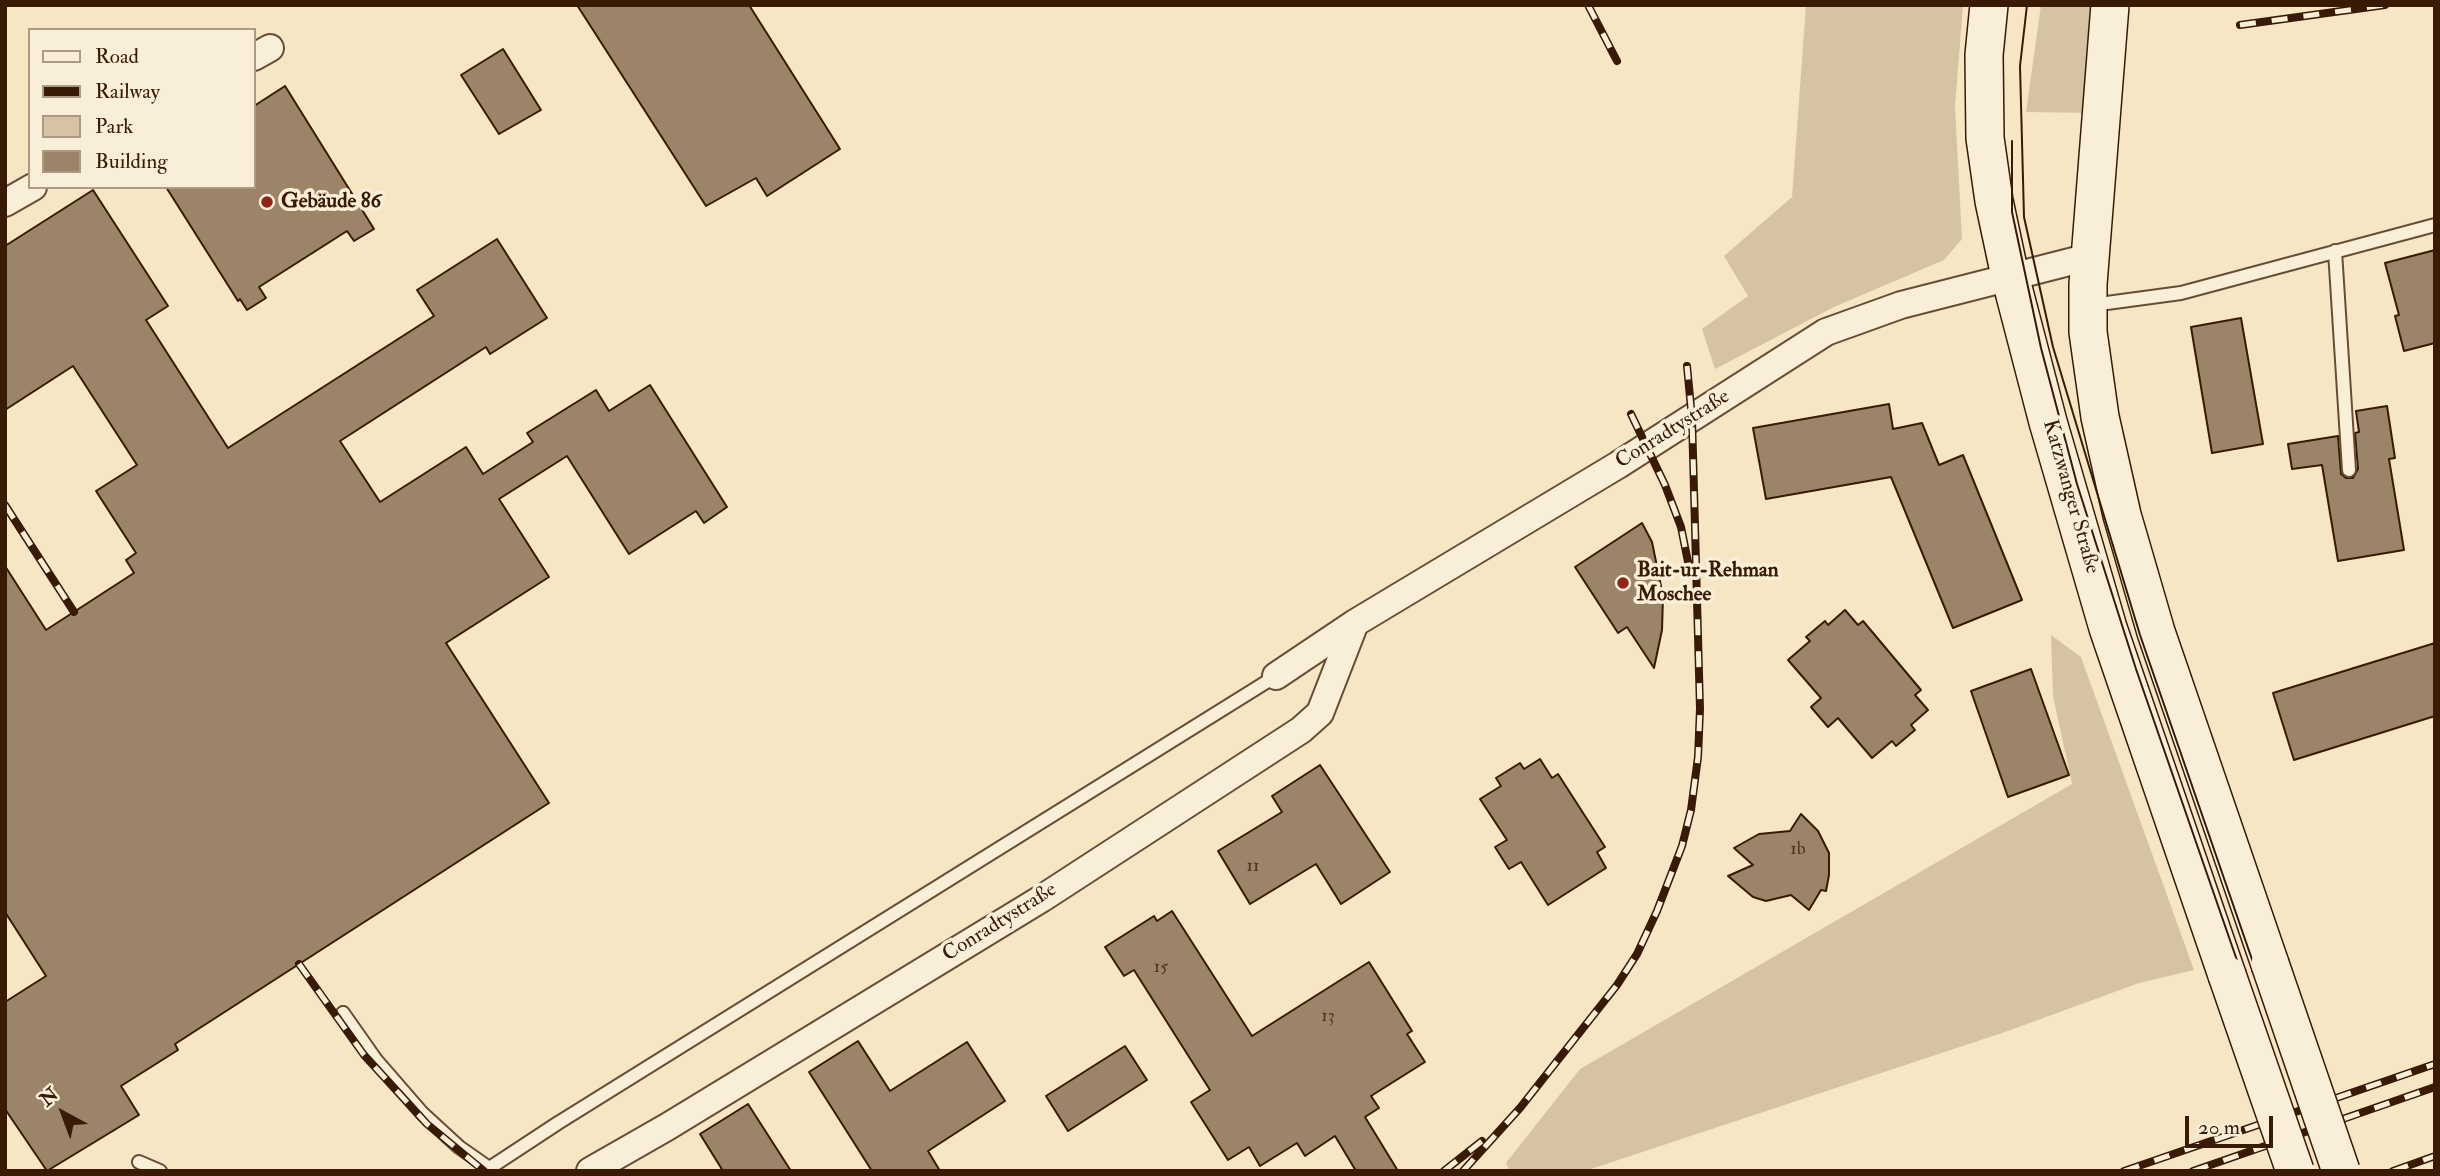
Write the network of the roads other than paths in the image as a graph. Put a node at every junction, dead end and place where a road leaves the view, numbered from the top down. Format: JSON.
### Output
{"nodes":[{"id":1,"x":1990,"y":5,"type":"edge"},
{"id":2,"x":2110,"y":5,"type":"edge"},
{"id":3,"x":30,"y":189,"type":"edge"},
{"id":4,"x":5,"y":203,"type":"edge"},
{"id":5,"x":2435,"y":225,"type":"edge"},
{"id":6,"x":2335,"y":251,"type":"junction"},
{"id":7,"x":2089,"y":257,"type":"junction"},
{"id":8,"x":2010,"y":276,"type":"junction"},
{"id":9,"x":2088,"y":305,"type":"junction"},
{"id":10,"x":2349,"y":470,"type":"dead end"},
{"id":11,"x":1354,"y":623,"type":"junction"},
{"id":12,"x":1276,"y":676,"type":"joint"},
{"id":13,"x":343,"y":1013,"type":"dead end"},
{"id":14,"x":139,"y":1162,"type":"dead end"},
{"id":15,"x":487,"y":1170,"type":"edge"},
{"id":16,"x":160,"y":1171,"type":"edge"},
{"id":17,"x":590,"y":1171,"type":"edge"},
{"id":18,"x":2295,"y":1171,"type":"edge"},
{"id":19,"x":2342,"y":1171,"type":"edge"}],
"edges":[{"from":1,"to":8,"type":"main road","name":"Katzwanger Straße"},
{"from":2,"to":7,"type":"main road"},
{"from":3,"to":4,"type":"street"},
{"from":5,"to":6,"type":"lane"},
{"from":6,"to":9,"type":"lane"},
{"from":6,"to":10,"type":"lane"},
{"from":7,"to":8,"type":"street","name":"Conradtystraße"},
{"from":7,"to":9,"type":"main road"},
{"from":8,"to":11,"type":"street","name":"Conradtystraße"},
{"from":8,"to":18,"type":"main road","name":"Katzwanger Straße","bridge":true},
{"from":9,"to":19,"type":"main road","bridge":true},
{"from":11,"to":12,"type":"street","name":"Conradtystraße"},
{"from":11,"to":17,"type":"street","name":"Conradtystraße"},
{"from":12,"to":15,"type":"lane"},
{"from":13,"to":15,"type":"lane"},
{"from":14,"to":16,"type":"lane"}]}
